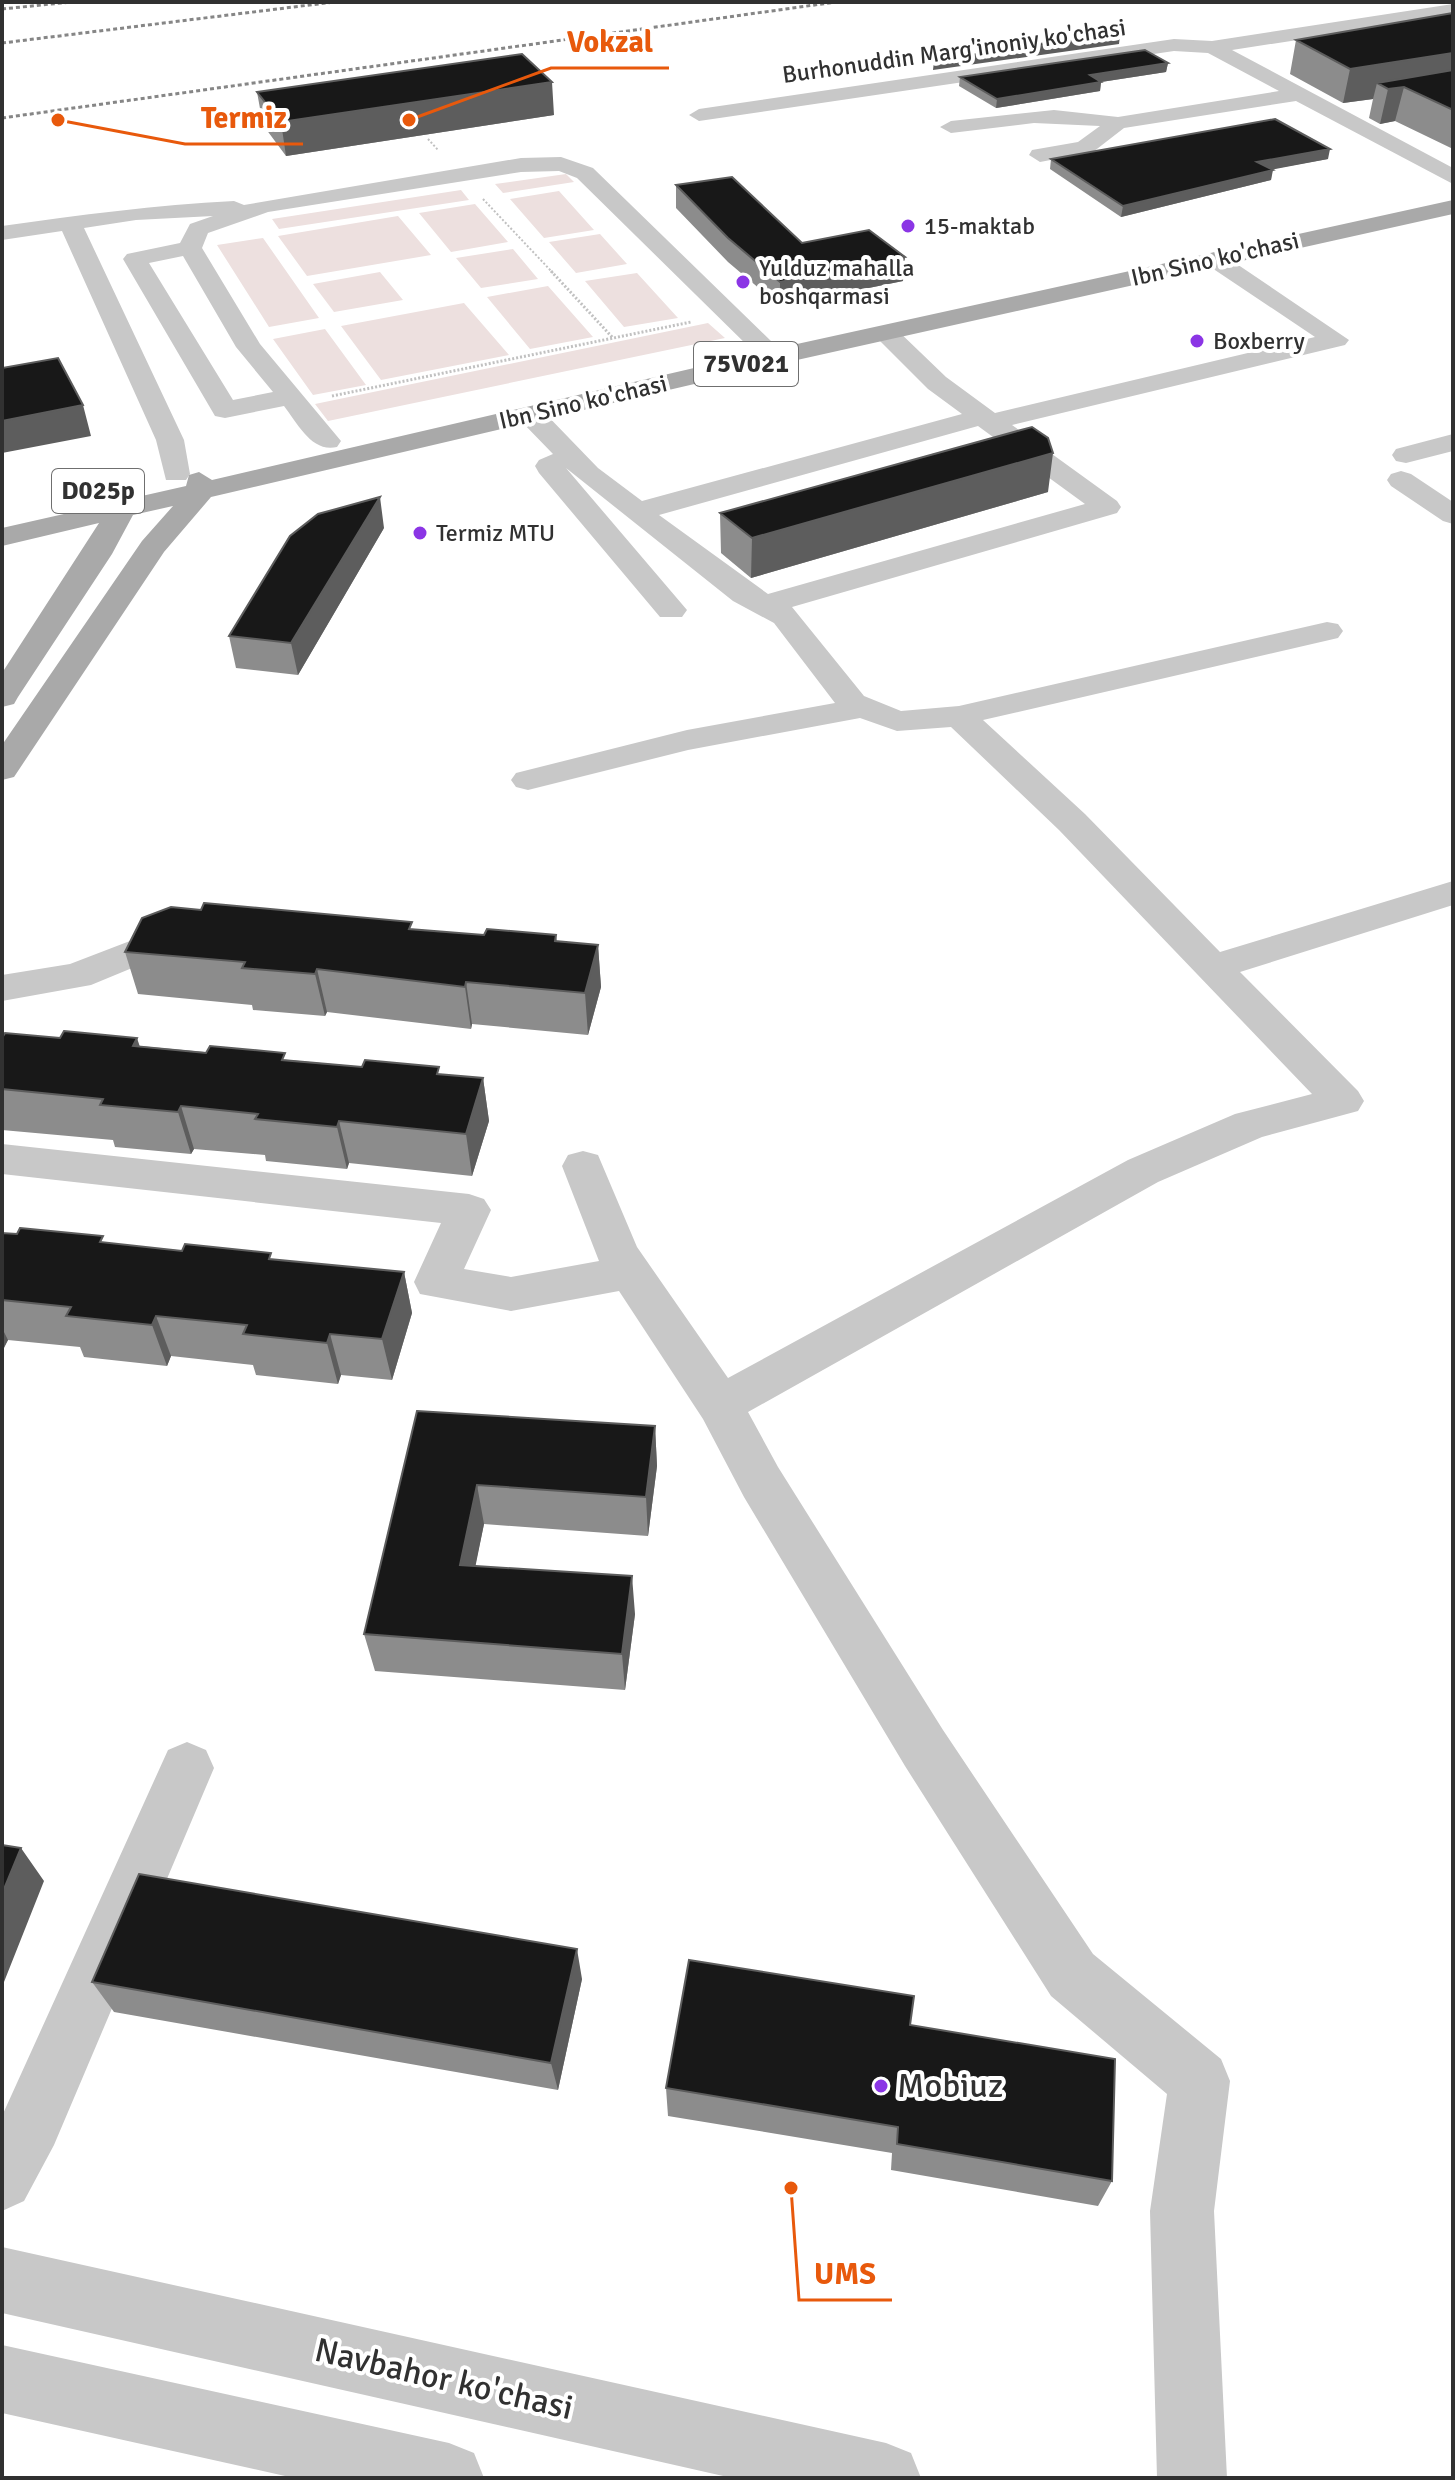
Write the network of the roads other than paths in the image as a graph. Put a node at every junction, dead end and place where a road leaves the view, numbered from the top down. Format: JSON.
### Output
{"nodes":[{"id":1,"x":1453,"y":10,"type":"edge"},
{"id":2,"x":1212,"y":47,"type":"junction"},
{"id":3,"x":1300,"y":94,"type":"junction"},
{"id":4,"x":1365,"y":109,"type":"edge"},
{"id":5,"x":1336,"y":114,"type":"junction"},
{"id":6,"x":699,"y":115,"type":"dead end"},
{"id":7,"x":1118,"y":123,"type":"junction"},
{"id":8,"x":951,"y":127,"type":"dead end"},
{"id":9,"x":1409,"y":132,"type":"edge"},
{"id":10,"x":1379,"y":138,"type":"junction"},
{"id":11,"x":1040,"y":155,"type":"dead end"},
{"id":12,"x":1453,"y":177,"type":"edge"},
{"id":13,"x":1453,"y":195,"type":"edge"},
{"id":14,"x":264,"y":206,"type":"junction"},
{"id":15,"x":1453,"y":207,"type":"edge"},
{"id":16,"x":70,"y":222,"type":"junction"},
{"id":17,"x":2,"y":233,"type":"edge"},
{"id":18,"x":190,"y":248,"type":"junction"},
{"id":19,"x":1214,"y":259,"type":"junction"},
{"id":20,"x":885,"y":332,"type":"junction"},
{"id":21,"x":763,"y":347,"type":"junction"},
{"id":22,"x":290,"y":397,"type":"junction"},
{"id":23,"x":530,"y":414,"type":"junction"},
{"id":24,"x":987,"y":419,"type":"junction"},
{"id":25,"x":327,"y":441,"type":"junction"},
{"id":26,"x":1453,"y":442,"type":"edge"},
{"id":27,"x":1031,"y":451,"type":"junction"},
{"id":28,"x":568,"y":455,"type":"junction"},
{"id":29,"x":1001,"y":460,"type":"edge"},
{"id":30,"x":191,"y":478,"type":"junction"},
{"id":31,"x":118,"y":496,"type":"junction"},
{"id":32,"x":640,"y":511,"type":"junction"},
{"id":33,"x":2,"y":515,"type":"edge"},
{"id":34,"x":1453,"y":515,"type":"edge"},
{"id":35,"x":41,"y":527,"type":"junction"},
{"id":36,"x":2,"y":537,"type":"edge"},
{"id":37,"x":103,"y":543,"type":"junction"},
{"id":38,"x":765,"y":605,"type":"junction"},
{"id":39,"x":671,"y":610,"type":"dead end"},
{"id":40,"x":1327,"y":631,"type":"dead end"},
{"id":41,"x":2,"y":697,"type":"edge"},
{"id":42,"x":860,"y":708,"type":"junction"},
{"id":43,"x":959,"y":716,"type":"junction"},
{"id":44,"x":2,"y":770,"type":"edge"},
{"id":45,"x":528,"y":780,"type":"dead end"},
{"id":46,"x":1453,"y":893,"type":"edge"},
{"id":47,"x":211,"y":923,"type":"edge"},
{"id":48,"x":1211,"y":968,"type":"junction"},
{"id":49,"x":2,"y":988,"type":"edge"},
{"id":50,"x":2,"y":1159,"type":"edge"},
{"id":51,"x":583,"y":1166,"type":"dead end"},
{"id":52,"x":630,"y":1272,"type":"junction"},
{"id":53,"x":390,"y":1277,"type":"edge"},
{"id":54,"x":436,"y":1282,"type":"junction"},
{"id":55,"x":720,"y":1405,"type":"junction"},
{"id":56,"x":187,"y":1768,"type":"dead end"},
{"id":57,"x":2,"y":2179,"type":"edge"},
{"id":58,"x":2,"y":2280,"type":"edge"},
{"id":59,"x":2,"y":2379,"type":"edge"},
{"id":60,"x":449,"y":2478,"type":"edge"},
{"id":61,"x":886,"y":2478,"type":"edge"},
{"id":62,"x":1192,"y":2478,"type":"edge"}],
"edges":[{"from":1,"to":2,"type":"street","name":"Burhonuddin Marg'inoniy ko'chasi"},
{"from":2,"to":3,"type":"street"},
{"from":2,"to":6,"type":"street","name":"Burhonuddin Marg'inoniy ko'chasi"},
{"from":3,"to":5,"type":"street"},
{"from":3,"to":7,"type":"street"},
{"from":4,"to":5,"type":"street"},
{"from":5,"to":10,"type":"street"},
{"from":7,"to":8,"type":"street"},
{"from":7,"to":11,"type":"street"},
{"from":9,"to":10,"type":"street"},
{"from":10,"to":12,"type":"street"},
{"from":13,"to":21,"type":"main road","name":"Ibn Sino ko'chasi","number":"75V021"},
{"from":14,"to":16,"type":"street"},
{"from":14,"to":18,"type":"street"},
{"from":14,"to":21,"type":"street"},
{"from":15,"to":19,"type":"main road","name":"Ibn Sino ko'chasi","number":"75V021"},
{"from":16,"to":17,"type":"street"},
{"from":16,"to":30,"type":"street"},
{"from":18,"to":22,"type":"street"},
{"from":18,"to":22,"type":"street"},
{"from":19,"to":20,"type":"main road","name":"Ibn Sino ko'chasi","number":"75V021"},
{"from":19,"to":24,"type":"street"},
{"from":20,"to":23,"type":"main road","name":"Ibn Sino ko'chasi","number":"75V021"},
{"from":20,"to":24,"type":"street"},
{"from":21,"to":25,"type":"main road","name":"Ibn Sino ko'chasi","number":"75V021"},
{"from":22,"to":25,"type":"street"},
{"from":23,"to":28,"type":"street"},
{"from":23,"to":30,"type":"main road","name":"Ibn Sino ko'chasi","number":"75V021"},
{"from":24,"to":27,"type":"street"},
{"from":24,"to":32,"type":"street"},
{"from":25,"to":30,"type":"main road","name":"Ibn Sino ko'chasi","number":"75V021"},
{"from":26,"to":34,"type":"street"},
{"from":27,"to":29,"type":"street"},
{"from":27,"to":38,"type":"street"},
{"from":28,"to":32,"type":"street"},
{"from":28,"to":39,"type":"street"},
{"from":30,"to":31,"type":"main road","number":"D025p"},
{"from":30,"to":44,"type":"main road"},
{"from":31,"to":33,"type":"main road","number":"D025p"},
{"from":31,"to":35,"type":"main road"},
{"from":31,"to":37,"type":"main road"},
{"from":32,"to":38,"type":"street"},
{"from":35,"to":36,"type":"main road","number":"D025p"},
{"from":35,"to":37,"type":"main road"},
{"from":37,"to":41,"type":"main road"},
{"from":38,"to":42,"type":"street"},
{"from":40,"to":43,"type":"street"},
{"from":42,"to":43,"type":"street"},
{"from":42,"to":45,"type":"street"},
{"from":43,"to":48,"type":"street"},
{"from":46,"to":48,"type":"street"},
{"from":47,"to":49,"type":"street"},
{"from":48,"to":55,"type":"street"},
{"from":50,"to":54,"type":"street"},
{"from":51,"to":52,"type":"street"},
{"from":52,"to":54,"type":"street"},
{"from":52,"to":55,"type":"street"},
{"from":53,"to":54,"type":"street"},
{"from":55,"to":62,"type":"street"},
{"from":56,"to":57,"type":"street"},
{"from":58,"to":61,"type":"street","name":"Navbahor ko'chasi"},
{"from":59,"to":60,"type":"street"}]}
